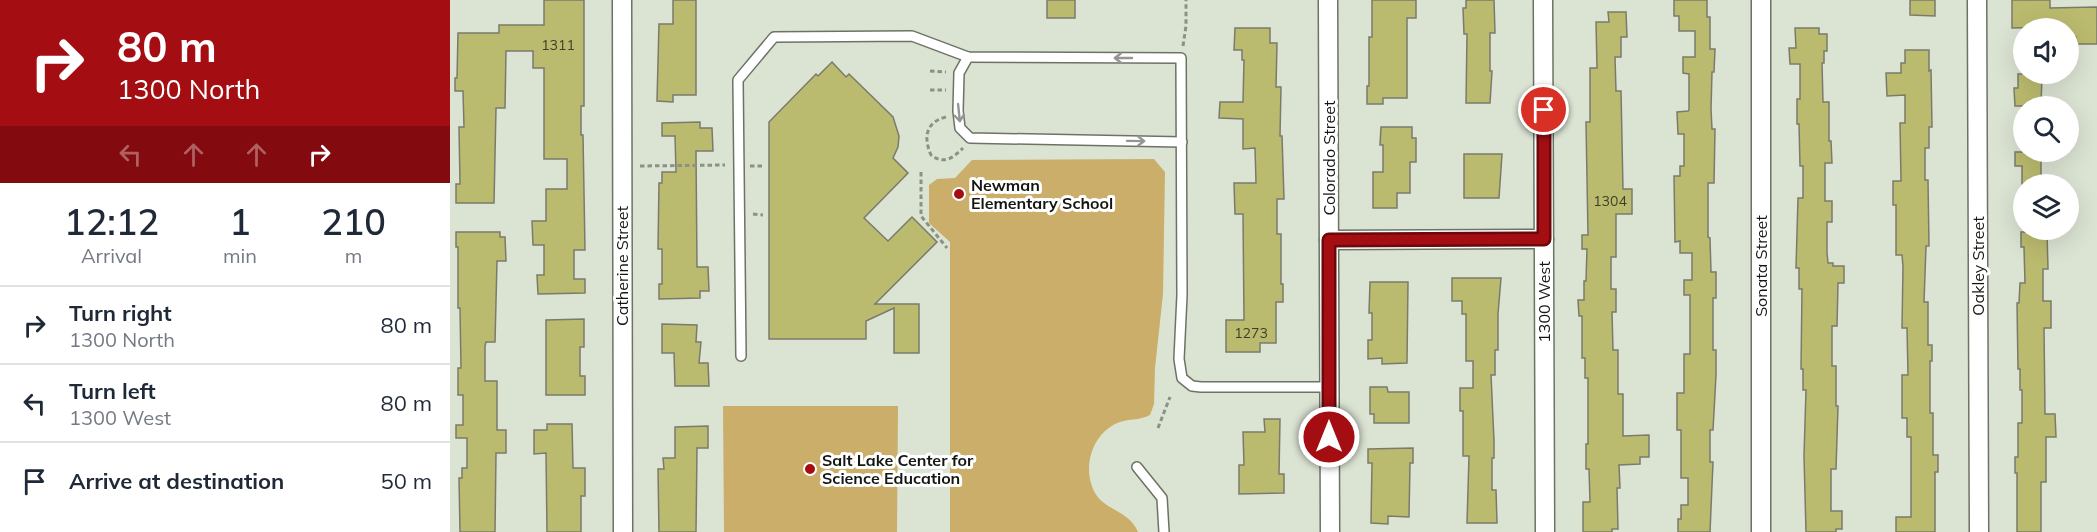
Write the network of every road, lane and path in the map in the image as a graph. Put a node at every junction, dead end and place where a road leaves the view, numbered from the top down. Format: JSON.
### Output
{"nodes":[{"id":1,"x":622,"y":0,"type":"edge"},
{"id":2,"x":1186,"y":0,"type":"edge"},
{"id":3,"x":1328,"y":0,"type":"edge"},
{"id":4,"x":1544,"y":0,"type":"edge"},
{"id":5,"x":1761,"y":0,"type":"edge"},
{"id":6,"x":1977,"y":0,"type":"edge"},
{"id":7,"x":968,"y":57,"type":"junction"},
{"id":8,"x":1181,"y":58,"type":"junction"},
{"id":9,"x":946,"y":117,"type":"dead end"},
{"id":10,"x":1182,"y":142,"type":"junction"},
{"id":11,"x":963,"y":148,"type":"dead end"},
{"id":12,"x":729,"y":165,"type":"dead end"},
{"id":13,"x":640,"y":166,"type":"dead end"},
{"id":14,"x":921,"y":172,"type":"dead end"},
{"id":15,"x":1544,"y":239,"type":"junction"},
{"id":16,"x":1329,"y":240,"type":"junction"},
{"id":17,"x":947,"y":248,"type":"dead end"},
{"id":18,"x":741,"y":356,"type":"dead end"},
{"id":19,"x":1329,"y":387,"type":"junction"},
{"id":20,"x":1170,"y":397,"type":"dead end"},
{"id":21,"x":1158,"y":428,"type":"dead end"},
{"id":22,"x":1137,"y":467,"type":"dead end"},
{"id":23,"x":623,"y":532,"type":"edge"},
{"id":24,"x":1164,"y":532,"type":"edge"},
{"id":25,"x":1330,"y":532,"type":"edge"},
{"id":26,"x":1545,"y":532,"type":"edge"},
{"id":27,"x":1761,"y":532,"type":"edge"},
{"id":28,"x":1979,"y":532,"type":"edge"}],
"edges":[{"from":1,"to":23,"type":"street","name":"Catherine Street"},
{"from":2,"to":8,"type":"path"},
{"from":3,"to":16,"type":"street","name":"Colorado Street"},
{"from":4,"to":15,"type":"street","name":"1300 West"},
{"from":5,"to":27,"type":"street","name":"Sonata Street"},
{"from":6,"to":28,"type":"street","name":"Oakley Street"},
{"from":8,"to":7,"type":"lane","one_way":true},
{"from":7,"to":10,"type":"lane","one_way":true},
{"from":7,"to":18,"type":"lane"},
{"from":8,"to":10,"type":"lane"},
{"from":9,"to":11,"type":"path"},
{"from":10,"to":19,"type":"lane"},
{"from":12,"to":13,"type":"path"},
{"from":14,"to":17,"type":"path"},
{"from":15,"to":16,"type":"street"},
{"from":15,"to":26,"type":"street","name":"1300 West"},
{"from":16,"to":19,"type":"street","name":"Colorado Street"},
{"from":19,"to":25,"type":"street","name":"Colorado Street"},
{"from":20,"to":21,"type":"path"},
{"from":22,"to":24,"type":"lane"}]}
